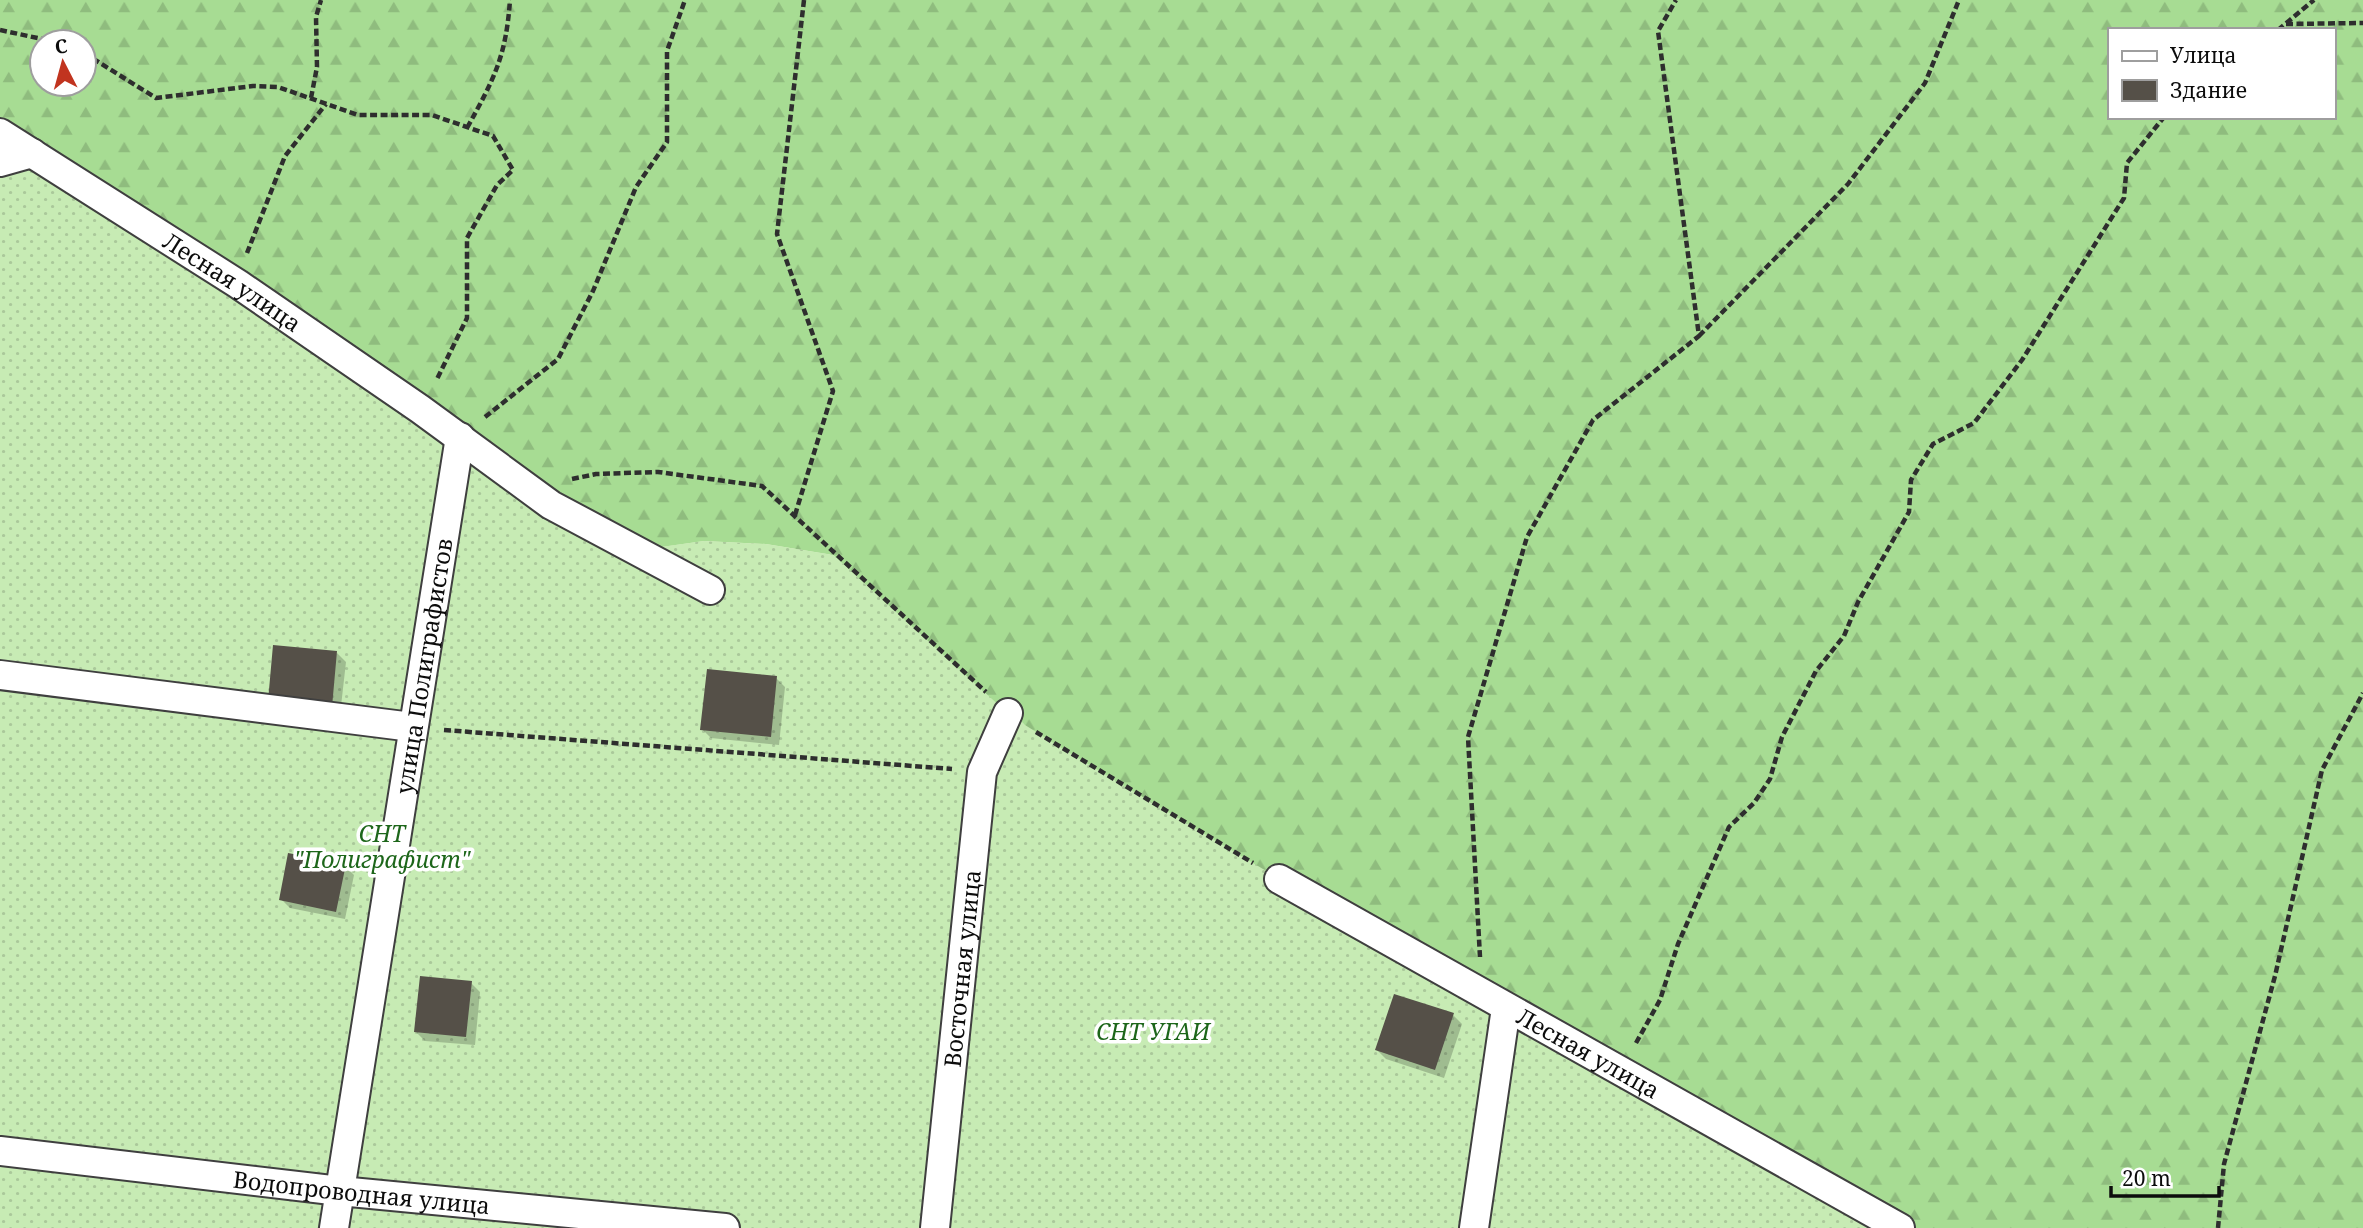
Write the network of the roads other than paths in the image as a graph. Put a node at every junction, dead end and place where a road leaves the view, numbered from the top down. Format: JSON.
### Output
{"nodes":[{"id":1,"x":0,"y":133,"type":"edge"},
{"id":2,"x":32,"y":153,"type":"junction"},
{"id":3,"x":0,"y":162,"type":"edge"},
{"id":4,"x":460,"y":437,"type":"junction"},
{"id":5,"x":710,"y":590,"type":"dead end"},
{"id":6,"x":0,"y":675,"type":"edge"},
{"id":7,"x":1008,"y":713,"type":"road end"},
{"id":8,"x":412,"y":727,"type":"junction"},
{"id":9,"x":1279,"y":879,"type":"road end"},
{"id":10,"x":1506,"y":1008,"type":"junction"},
{"id":11,"x":0,"y":1151,"type":"edge"},
{"id":12,"x":340,"y":1191,"type":"junction"},
{"id":13,"x":334,"y":1228,"type":"edge"},
{"id":14,"x":724,"y":1228,"type":"edge"},
{"id":15,"x":935,"y":1228,"type":"edge"},
{"id":16,"x":1474,"y":1228,"type":"edge"},
{"id":17,"x":1900,"y":1228,"type":"edge"}],
"edges":[{"from":1,"to":2,"type":"street","name":"Лесная улица"},
{"from":2,"to":3,"type":"street"},
{"from":2,"to":4,"type":"street","name":"Лесная улица"},
{"from":4,"to":5,"type":"street","name":"Лесная улица"},
{"from":4,"to":8,"type":"street","name":"улица Полиграфистов"},
{"from":6,"to":8,"type":"street"},
{"from":7,"to":15,"type":"street","name":"Восточная улица"},
{"from":8,"to":12,"type":"street","name":"улица Полиграфистов"},
{"from":9,"to":10,"type":"street","name":"Лесная улица"},
{"from":10,"to":16,"type":"street"},
{"from":10,"to":17,"type":"street","name":"Лесная улица"},
{"from":11,"to":12,"type":"street","name":"Водопроводная улица"},
{"from":12,"to":13,"type":"street","name":"улица Полиграфистов"},
{"from":12,"to":14,"type":"street","name":"Водопроводная улица"}]}
